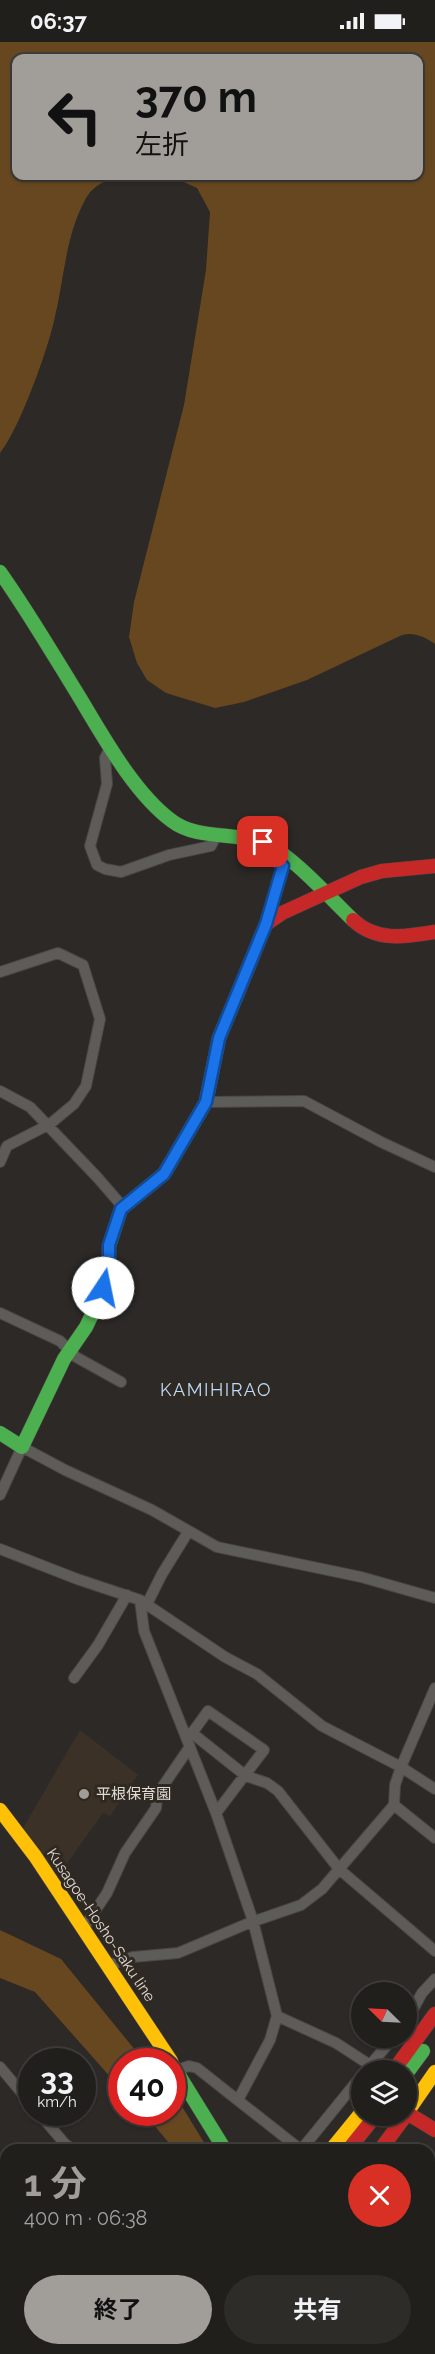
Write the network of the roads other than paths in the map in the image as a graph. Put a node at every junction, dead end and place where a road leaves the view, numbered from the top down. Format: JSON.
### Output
{"nodes":[{"id":1,"x":0,"y":572,"type":"edge"},
{"id":2,"x":110,"y":748,"type":"junction"},
{"id":3,"x":217,"y":834,"type":"junction"},
{"id":4,"x":268,"y":844,"type":"junction"},
{"id":5,"x":435,"y":866,"type":"edge"},
{"id":6,"x":326,"y":894,"type":"junction"},
{"id":7,"x":266,"y":924,"type":"junction"},
{"id":8,"x":435,"y":932,"type":"edge"},
{"id":9,"x":0,"y":972,"type":"edge"},
{"id":10,"x":0,"y":1091,"type":"edge"},
{"id":11,"x":206,"y":1102,"type":"junction"},
{"id":12,"x":46,"y":1126,"type":"junction"},
{"id":13,"x":0,"y":1162,"type":"edge"},
{"id":14,"x":435,"y":1167,"type":"edge"},
{"id":15,"x":123,"y":1207,"type":"junction"},
{"id":16,"x":0,"y":1313,"type":"edge"},
{"id":17,"x":69,"y":1351,"type":"junction"},
{"id":18,"x":121,"y":1382,"type":"dead end"},
{"id":19,"x":0,"y":1432,"type":"edge"},
{"id":20,"x":22,"y":1447,"type":"junction"},
{"id":21,"x":0,"y":1495,"type":"edge"},
{"id":22,"x":188,"y":1532,"type":"junction"},
{"id":23,"x":0,"y":1549,"type":"edge"},
{"id":24,"x":127,"y":1595,"type":"junction"},
{"id":25,"x":435,"y":1598,"type":"edge"},
{"id":26,"x":143,"y":1602,"type":"junction"},
{"id":27,"x":74,"y":1678,"type":"dead end"},
{"id":28,"x":435,"y":1688,"type":"edge"},
{"id":29,"x":188,"y":1734,"type":"junction"},
{"id":30,"x":189,"y":1748,"type":"junction"},
{"id":31,"x":401,"y":1767,"type":"junction"},
{"id":32,"x":246,"y":1776,"type":"junction"},
{"id":33,"x":435,"y":1789,"type":"edge"},
{"id":34,"x":394,"y":1805,"type":"junction"},
{"id":35,"x":0,"y":1810,"type":"edge"},
{"id":36,"x":216,"y":1813,"type":"junction"},
{"id":37,"x":435,"y":1838,"type":"edge"},
{"id":38,"x":339,"y":1869,"type":"junction"},
{"id":39,"x":253,"y":1921,"type":"junction"},
{"id":40,"x":83,"y":1929,"type":"junction"},
{"id":41,"x":435,"y":1951,"type":"edge"},
{"id":42,"x":109,"y":1965,"type":"junction"},
{"id":43,"x":435,"y":1979,"type":"edge"},
{"id":44,"x":417,"y":2002,"type":"edge"},
{"id":45,"x":435,"y":2014,"type":"edge"},
{"id":46,"x":277,"y":2016,"type":"junction"},
{"id":47,"x":435,"y":2035,"type":"edge"},
{"id":48,"x":162,"y":2048,"type":"edge"},
{"id":49,"x":384,"y":2048,"type":"edge"},
{"id":50,"x":359,"y":2060,"type":"edge"},
{"id":51,"x":374,"y":2060,"type":"edge"},
{"id":52,"x":401,"y":2060,"type":"edge"},
{"id":53,"x":416,"y":2060,"type":"edge"},
{"id":54,"x":186,"y":2066,"type":"edge"},
{"id":55,"x":0,"y":2067,"type":"edge"},
{"id":56,"x":435,"y":2072,"type":"edge"},
{"id":57,"x":186,"y":2086,"type":"edge"},
{"id":58,"x":18,"y":2088,"type":"edge"},
{"id":59,"x":351,"y":2089,"type":"edge"},
{"id":60,"x":417,"y":2098,"type":"edge"},
{"id":61,"x":238,"y":2100,"type":"junction"},
{"id":62,"x":417,"y":2120,"type":"edge"},
{"id":63,"x":50,"y":2126,"type":"edge"},
{"id":64,"x":351,"y":2126,"type":"edge"},
{"id":65,"x":367,"y":2126,"type":"edge"},
{"id":66,"x":397,"y":2126,"type":"edge"},
{"id":67,"x":435,"y":2130,"type":"edge"},
{"id":68,"x":67,"y":2144,"type":"edge"},
{"id":69,"x":221,"y":2144,"type":"edge"},
{"id":70,"x":293,"y":2144,"type":"edge"},
{"id":71,"x":306,"y":2144,"type":"edge"},
{"id":72,"x":337,"y":2144,"type":"edge"},
{"id":73,"x":353,"y":2144,"type":"edge"},
{"id":74,"x":384,"y":2144,"type":"edge"}],
"edges":[{"from":1,"to":2,"type":"main road"},
{"from":2,"to":3,"type":"main road"},
{"from":2,"to":3,"type":"street"},
{"from":3,"to":4,"type":"main road"},
{"from":4,"to":6,"type":"main road"},
{"from":4,"to":7,"type":"street"},
{"from":5,"to":6,"type":"main road"},
{"from":6,"to":7,"type":"main road"},
{"from":6,"to":8,"type":"main road"},
{"from":7,"to":11,"type":"main road"},
{"from":9,"to":12,"type":"street"},
{"from":10,"to":12,"type":"street"},
{"from":11,"to":14,"type":"street"},
{"from":11,"to":15,"type":"main road"},
{"from":12,"to":13,"type":"street"},
{"from":12,"to":15,"type":"street"},
{"from":15,"to":17,"type":"main road"},
{"from":16,"to":17,"type":"street"},
{"from":17,"to":18,"type":"street"},
{"from":17,"to":20,"type":"main road"},
{"from":19,"to":20,"type":"main road"},
{"from":20,"to":21,"type":"street"},
{"from":20,"to":22,"type":"street"},
{"from":22,"to":25,"type":"street"},
{"from":22,"to":26,"type":"street"},
{"from":23,"to":24,"type":"street"},
{"from":24,"to":26,"type":"street"},
{"from":24,"to":27,"type":"street"},
{"from":26,"to":29,"type":"street"},
{"from":26,"to":31,"type":"street"},
{"from":28,"to":31,"type":"street"},
{"from":29,"to":30,"type":"street"},
{"from":29,"to":32,"type":"street"},
{"from":29,"to":32,"type":"street"},
{"from":30,"to":36,"type":"street"},
{"from":30,"to":40,"type":"street"},
{"from":31,"to":33,"type":"street"},
{"from":31,"to":34,"type":"street"},
{"from":32,"to":36,"type":"street"},
{"from":32,"to":38,"type":"street"},
{"from":34,"to":37,"type":"street"},
{"from":34,"to":38,"type":"street"},
{"from":35,"to":40,"type":"main road","name":"Kusagoe-Hosho-Saku line"},
{"from":36,"to":39,"type":"street"},
{"from":38,"to":39,"type":"street"},
{"from":38,"to":41,"type":"street"},
{"from":39,"to":42,"type":"street"},
{"from":39,"to":46,"type":"street"},
{"from":40,"to":42,"type":"main road","name":"Kusagoe-Hosho-Saku line"},
{"from":42,"to":48,"type":"main road","name":"Kusagoe-Hosho-Saku line"},
{"from":43,"to":44,"type":"street"},
{"from":45,"to":52,"type":"main road"},
{"from":46,"to":50,"type":"street"},
{"from":46,"to":61,"type":"street"},
{"from":47,"to":53,"type":"main road"},
{"from":49,"to":51,"type":"street"},
{"from":54,"to":61,"type":"street"},
{"from":55,"to":58,"type":"street"},
{"from":56,"to":60,"type":"main road"},
{"from":57,"to":69,"type":"main road","name":"Kusagoe-Hosho-Saku line"},
{"from":59,"to":71,"type":"street"},
{"from":61,"to":70,"type":"street"},
{"from":62,"to":67,"type":"main road"},
{"from":63,"to":68,"type":"street"},
{"from":64,"to":72,"type":"main road"},
{"from":65,"to":73,"type":"main road"},
{"from":66,"to":74,"type":"main road"}]}
